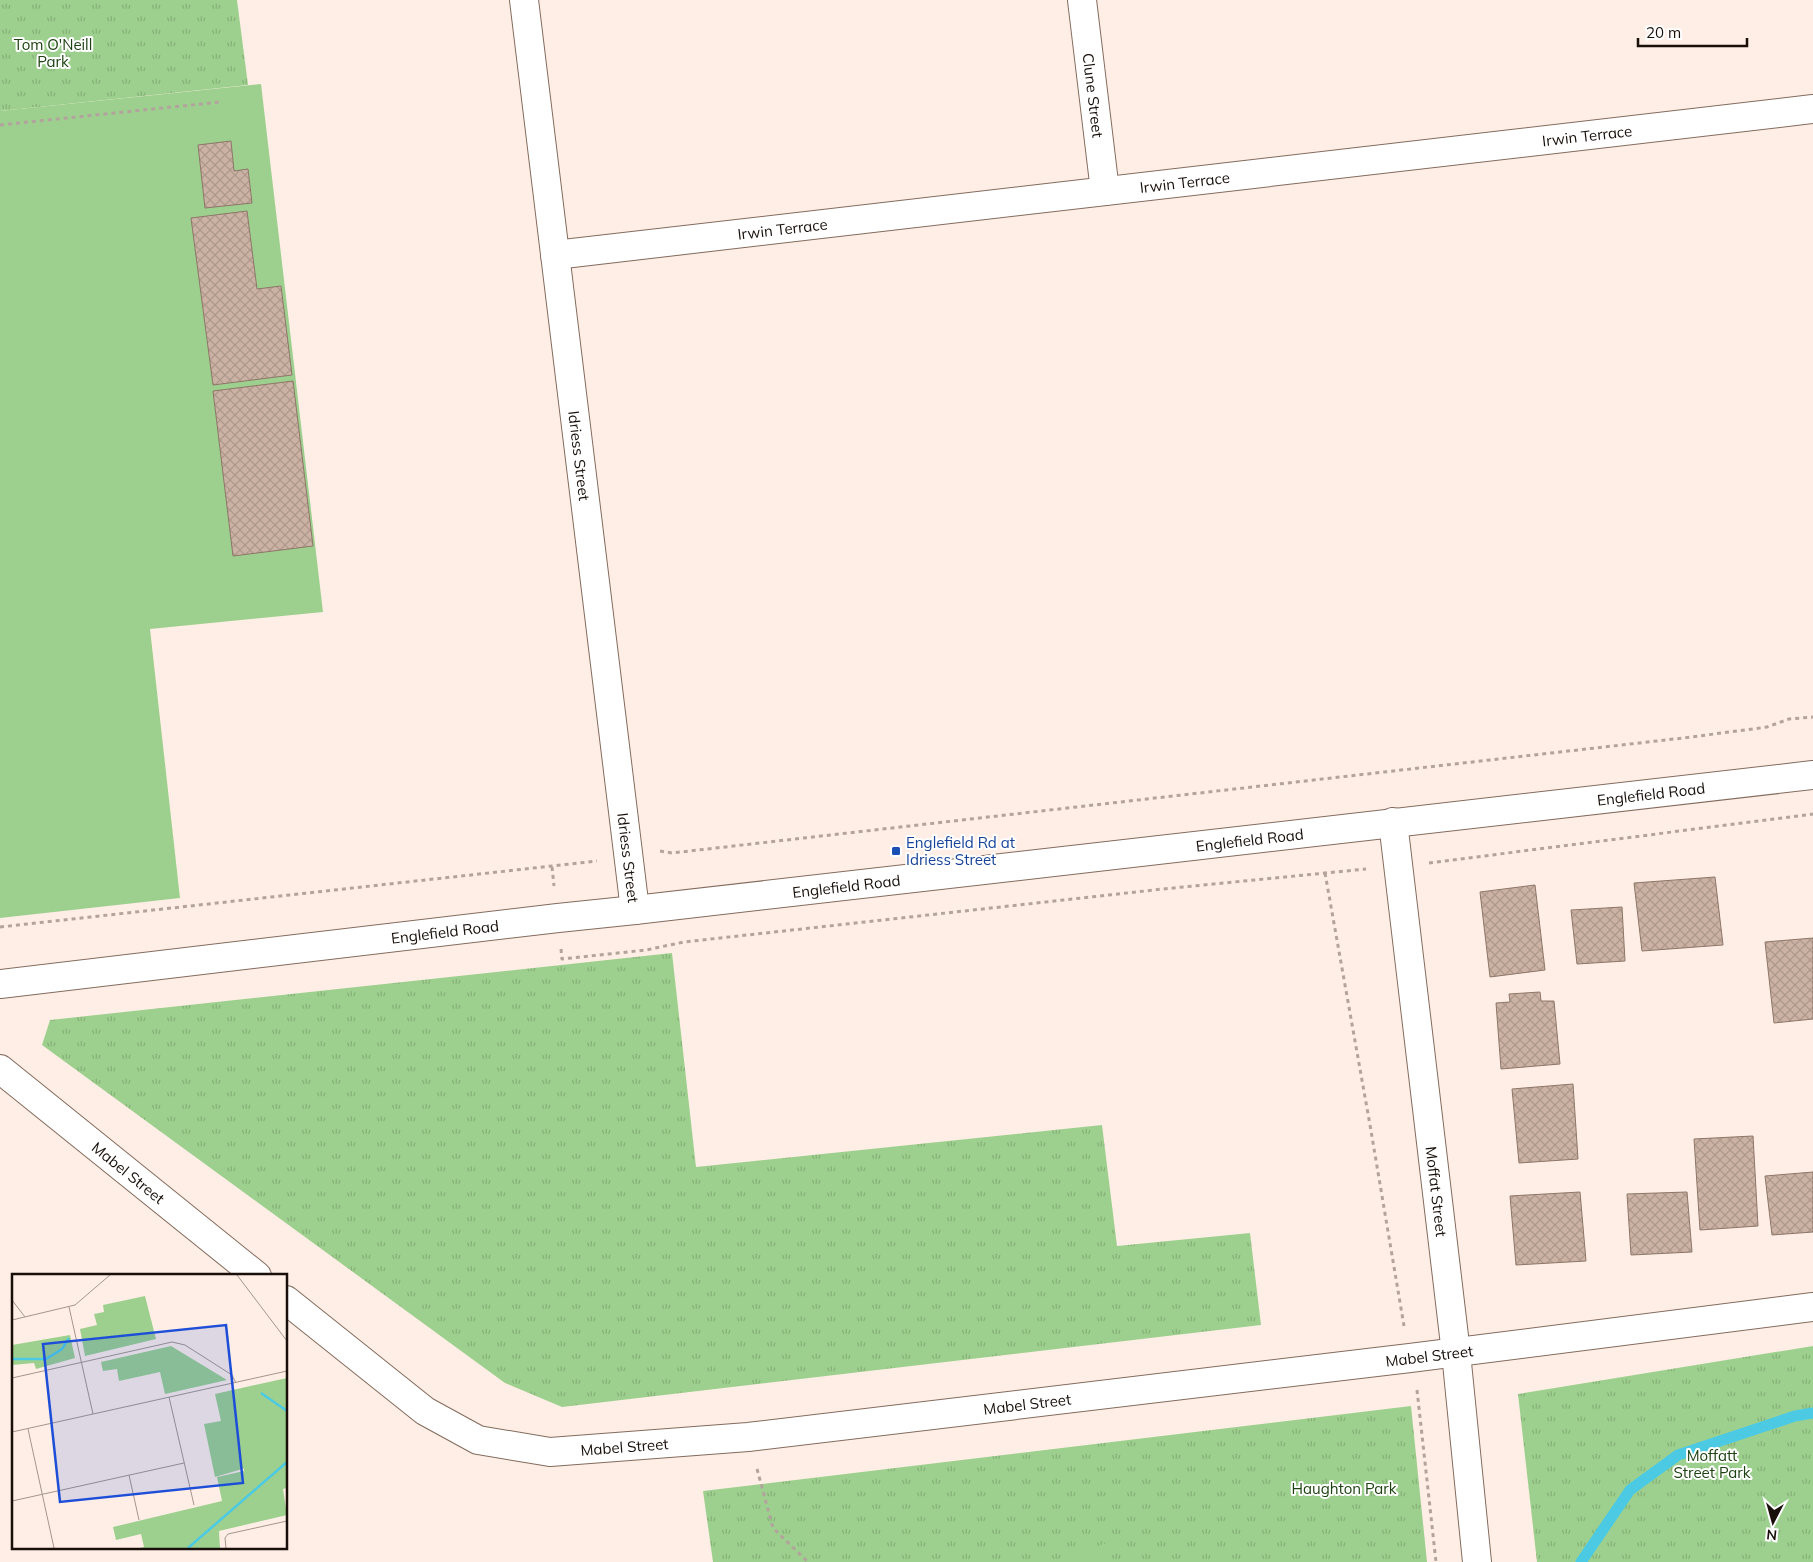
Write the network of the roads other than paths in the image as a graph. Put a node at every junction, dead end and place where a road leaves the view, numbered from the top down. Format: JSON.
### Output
{"nodes":[{"id":1,"x":524,"y":0,"type":"edge"},
{"id":2,"x":1082,"y":0,"type":"edge"},
{"id":3,"x":1813,"y":108,"type":"edge"},
{"id":4,"x":1105,"y":191,"type":"junction"},
{"id":5,"x":555,"y":255,"type":"junction"},
{"id":6,"x":1813,"y":775,"type":"edge"},
{"id":7,"x":1393,"y":822,"type":"junction"},
{"id":8,"x":635,"y":910,"type":"junction"},
{"id":9,"x":0,"y":984,"type":"edge"},
{"id":10,"x":0,"y":1069,"type":"edge"},
{"id":11,"x":255,"y":1274,"type":"edge"},
{"id":12,"x":288,"y":1302,"type":"edge"},
{"id":13,"x":1813,"y":1308,"type":"edge"},
{"id":14,"x":1456,"y":1353,"type":"junction"},
{"id":15,"x":1477,"y":1562,"type":"edge"}],
"edges":[{"from":1,"to":5,"type":"street","name":"Idriess Street"},
{"from":2,"to":4,"type":"street","name":"Clune Street"},
{"from":3,"to":4,"type":"street","name":"Irwin Terrace"},
{"from":4,"to":5,"type":"street","name":"Irwin Terrace"},
{"from":5,"to":8,"type":"street","name":"Idriess Street"},
{"from":6,"to":7,"type":"street","name":"Englefield Road"},
{"from":7,"to":8,"type":"street","name":"Englefield Road"},
{"from":7,"to":14,"type":"street","name":"Moffat Street"},
{"from":8,"to":9,"type":"street","name":"Englefield Road"},
{"from":10,"to":11,"type":"street","name":"Mabel Street"},
{"from":12,"to":14,"type":"street","name":"Mabel Street"},
{"from":13,"to":14,"type":"street","name":"Mabel Street"},
{"from":14,"to":15,"type":"street","name":"Moffat Street"}]}
